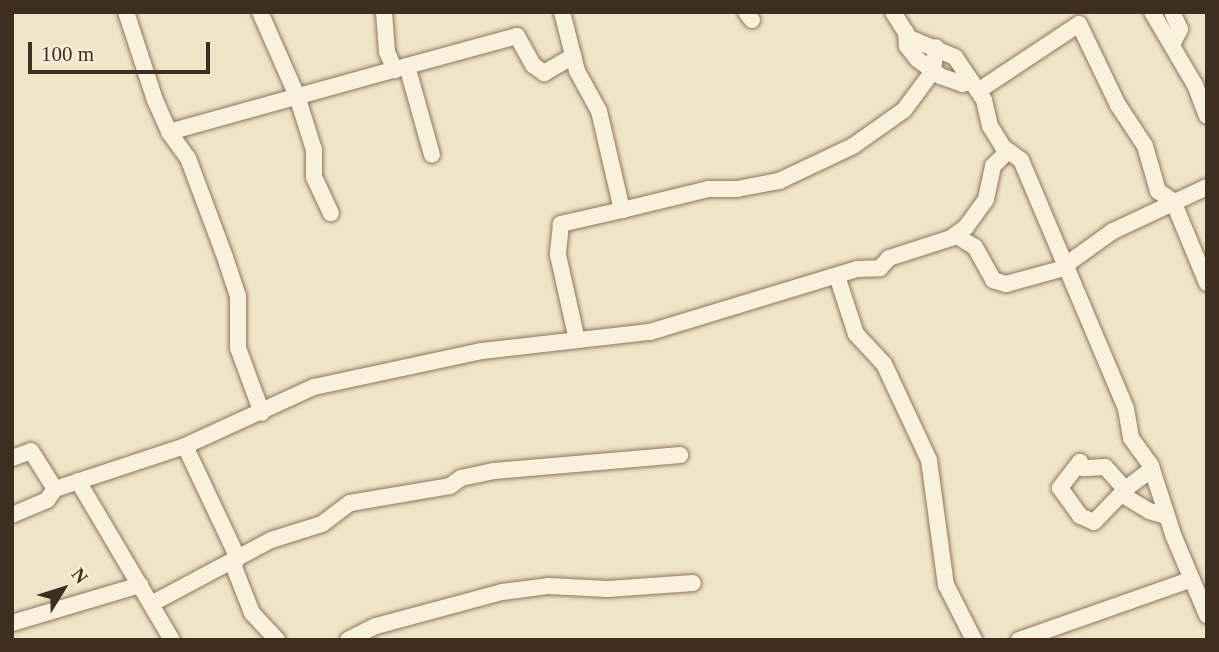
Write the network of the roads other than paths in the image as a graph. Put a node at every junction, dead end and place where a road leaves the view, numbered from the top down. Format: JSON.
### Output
{"nodes":[{"id":1,"x":126,"y":12,"type":"edge"},
{"id":2,"x":260,"y":12,"type":"edge"},
{"id":3,"x":384,"y":12,"type":"edge"},
{"id":4,"x":562,"y":12,"type":"edge"},
{"id":5,"x":893,"y":12,"type":"edge"},
{"id":6,"x":1152,"y":12,"type":"edge"},
{"id":7,"x":1172,"y":12,"type":"edge"},
{"id":8,"x":906,"y":32,"type":"junction"},
{"id":9,"x":1172,"y":45,"type":"junction"},
{"id":10,"x":936,"y":47,"type":"junction"},
{"id":11,"x":573,"y":56,"type":"junction"},
{"id":12,"x":401,"y":68,"type":"junction"},
{"id":13,"x":933,"y":71,"type":"junction"},
{"id":14,"x":975,"y":86,"type":"junction"},
{"id":15,"x":297,"y":96,"type":"junction"},
{"id":16,"x":1207,"y":116,"type":"edge"},
{"id":17,"x":169,"y":132,"type":"junction"},
{"id":18,"x":1008,"y":150,"type":"junction"},
{"id":19,"x":432,"y":155,"type":"dead end"},
{"id":20,"x":1207,"y":187,"type":"edge"},
{"id":21,"x":1173,"y":201,"type":"junction"},
{"id":22,"x":622,"y":209,"type":"junction"},
{"id":23,"x":331,"y":213,"type":"dead end"},
{"id":24,"x":955,"y":235,"type":"junction"},
{"id":25,"x":1067,"y":265,"type":"junction"},
{"id":26,"x":837,"y":276,"type":"junction"},
{"id":27,"x":1207,"y":283,"type":"edge"},
{"id":28,"x":577,"y":340,"type":"junction"},
{"id":29,"x":262,"y":413,"type":"junction"},
{"id":30,"x":185,"y":446,"type":"junction"},
{"id":31,"x":680,"y":455,"type":"dead end"},
{"id":32,"x":12,"y":458,"type":"edge"},
{"id":33,"x":1152,"y":469,"type":"junction"},
{"id":34,"x":78,"y":481,"type":"junction"},
{"id":35,"x":55,"y":489,"type":"junction"},
{"id":36,"x":12,"y":515,"type":"edge"},
{"id":37,"x":1167,"y":516,"type":"junction"},
{"id":38,"x":237,"y":556,"type":"junction"},
{"id":39,"x":1192,"y":579,"type":"junction"},
{"id":40,"x":693,"y":583,"type":"dead end"},
{"id":41,"x":139,"y":585,"type":"junction"},
{"id":42,"x":150,"y":604,"type":"junction"},
{"id":43,"x":1207,"y":615,"type":"edge"},
{"id":44,"x":12,"y":622,"type":"edge"},
{"id":45,"x":166,"y":638,"type":"edge"},
{"id":46,"x":277,"y":640,"type":"edge"},
{"id":47,"x":348,"y":640,"type":"edge"},
{"id":48,"x":974,"y":640,"type":"edge"},
{"id":49,"x":1019,"y":640,"type":"edge"}],
"edges":[{"from":1,"to":17,"type":"street"},
{"from":2,"to":15,"type":"street"},
{"from":3,"to":12,"type":"street"},
{"from":4,"to":11,"type":"street"},
{"from":5,"to":8,"type":"street"},
{"from":6,"to":9,"type":"street"},
{"from":7,"to":9,"type":"street"},
{"from":8,"to":10,"type":"street"},
{"from":8,"to":13,"type":"street"},
{"from":9,"to":16,"type":"street"},
{"from":10,"to":13,"type":"street"},
{"from":10,"to":14,"type":"street"},
{"from":11,"to":12,"type":"street"},
{"from":11,"to":22,"type":"street"},
{"from":12,"to":15,"type":"street"},
{"from":12,"to":19,"type":"street"},
{"from":13,"to":14,"type":"street"},
{"from":13,"to":22,"type":"street"},
{"from":14,"to":18,"type":"street"},
{"from":14,"to":21,"type":"street"},
{"from":15,"to":17,"type":"street"},
{"from":15,"to":23,"type":"street"},
{"from":17,"to":29,"type":"street"},
{"from":18,"to":24,"type":"street"},
{"from":18,"to":25,"type":"street"},
{"from":20,"to":21,"type":"street"},
{"from":21,"to":25,"type":"street"},
{"from":21,"to":27,"type":"street"},
{"from":22,"to":28,"type":"street"},
{"from":24,"to":25,"type":"street"},
{"from":24,"to":26,"type":"street"},
{"from":25,"to":33,"type":"street"},
{"from":26,"to":28,"type":"street"},
{"from":26,"to":48,"type":"street"},
{"from":28,"to":29,"type":"street"},
{"from":29,"to":30,"type":"street"},
{"from":30,"to":34,"type":"street"},
{"from":30,"to":38,"type":"street"},
{"from":31,"to":38,"type":"street"},
{"from":32,"to":35,"type":"street"},
{"from":33,"to":37,"type":"street"},
{"from":33,"to":37,"type":"street"},
{"from":34,"to":35,"type":"street"},
{"from":34,"to":41,"type":"street"},
{"from":35,"to":36,"type":"street"},
{"from":37,"to":39,"type":"street"},
{"from":38,"to":42,"type":"street"},
{"from":38,"to":46,"type":"street"},
{"from":39,"to":43,"type":"street"},
{"from":39,"to":49,"type":"street"},
{"from":40,"to":47,"type":"street"},
{"from":41,"to":42,"type":"street"},
{"from":41,"to":44,"type":"street"},
{"from":42,"to":45,"type":"street"}]}
